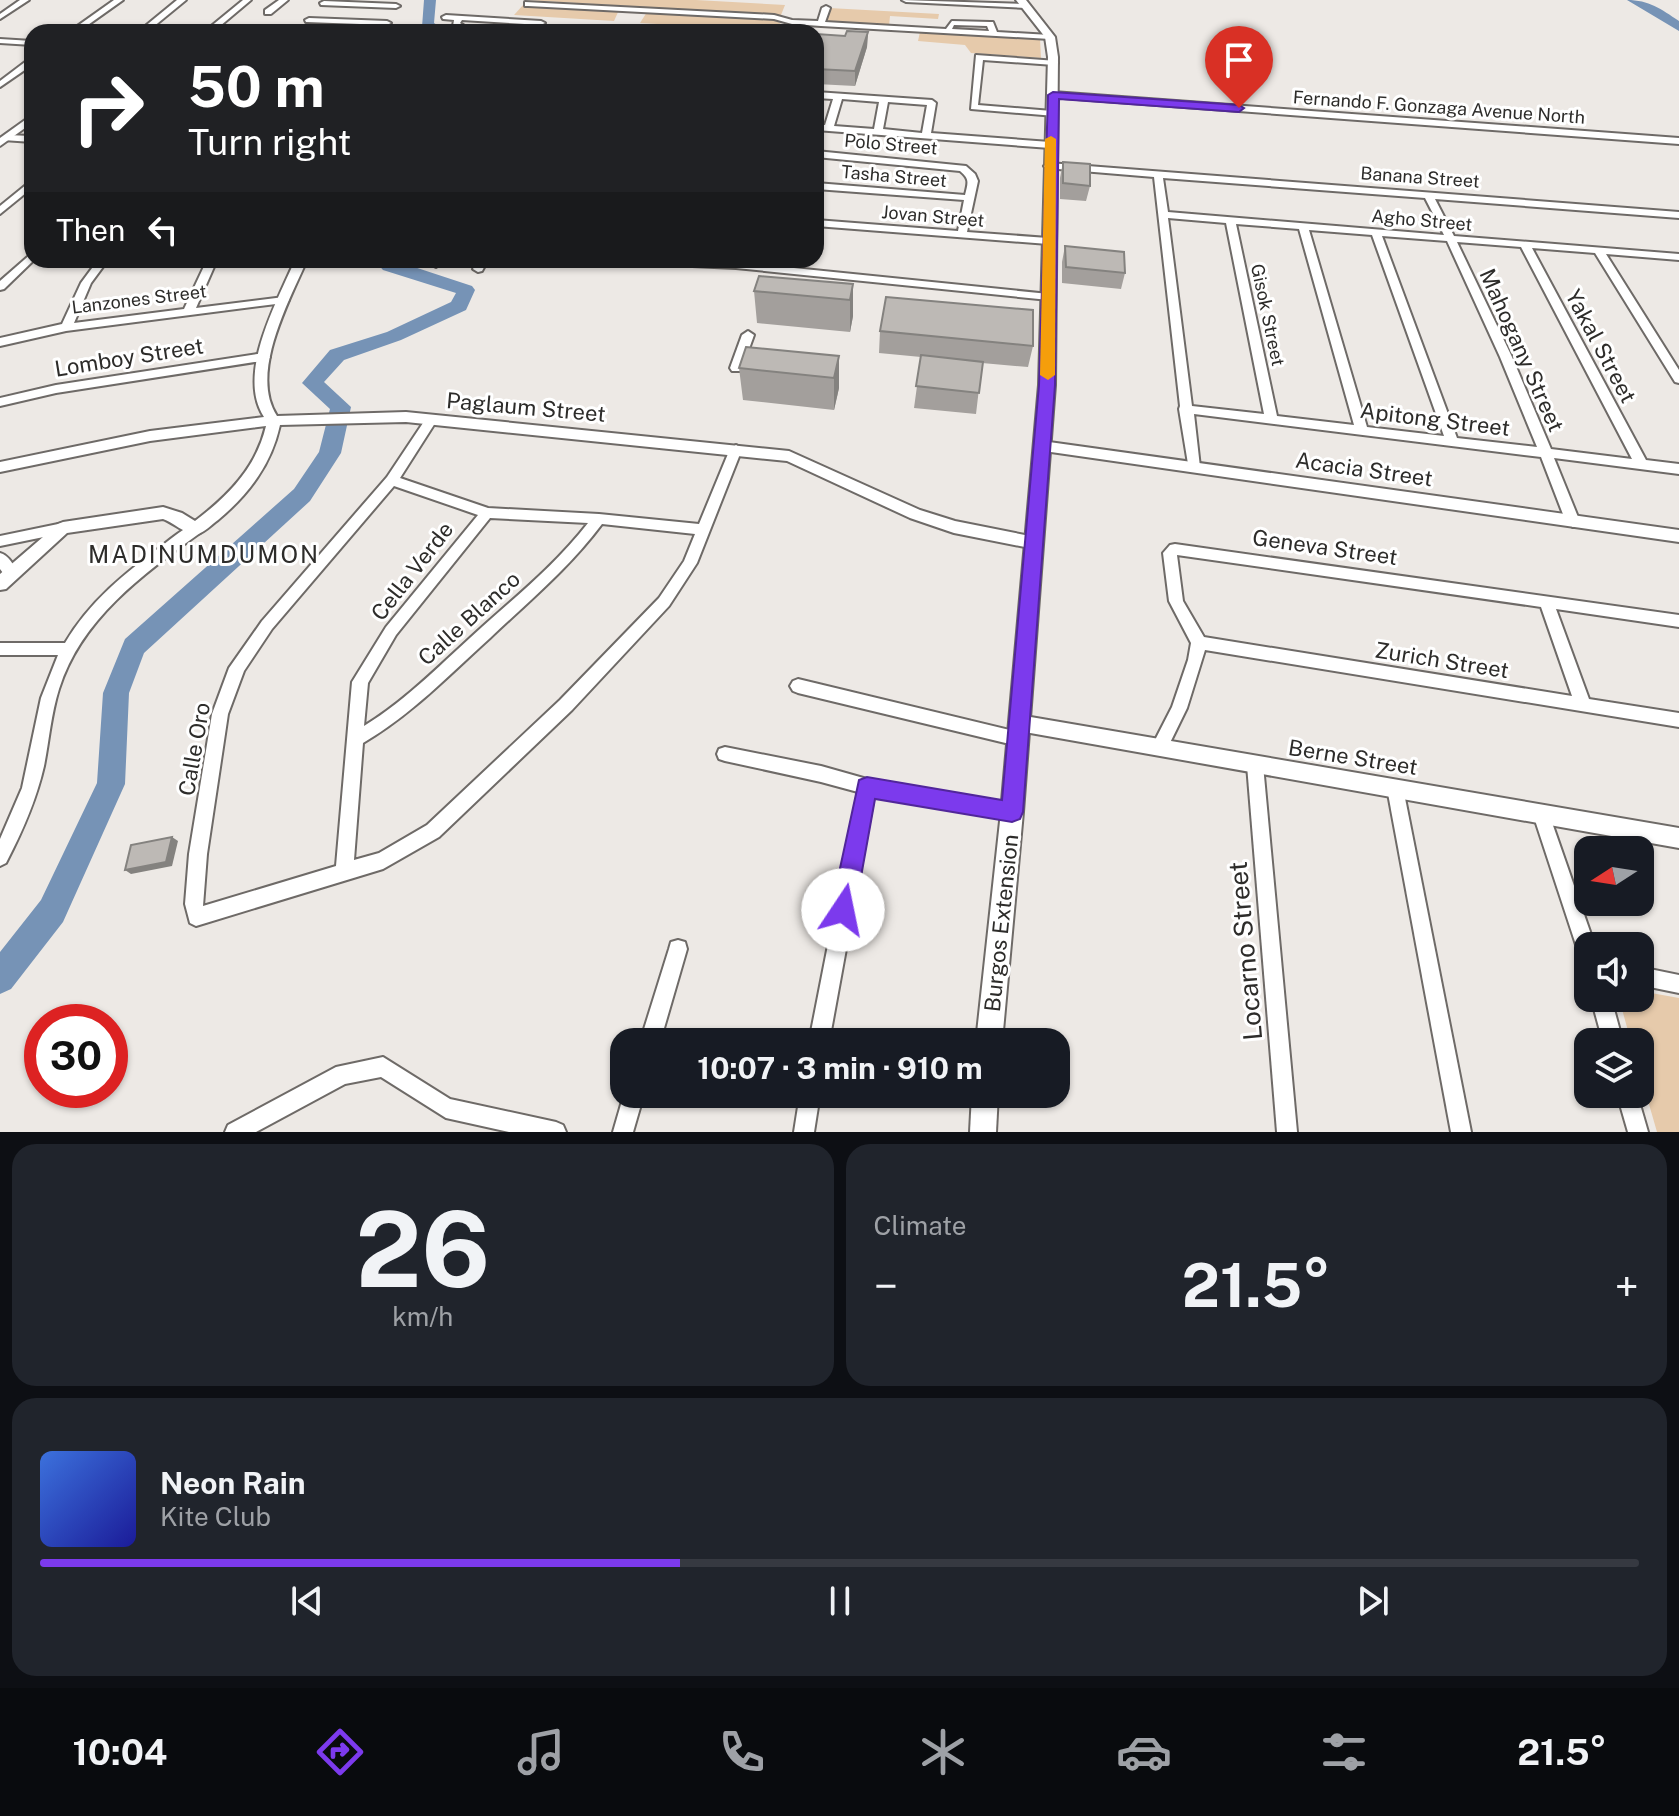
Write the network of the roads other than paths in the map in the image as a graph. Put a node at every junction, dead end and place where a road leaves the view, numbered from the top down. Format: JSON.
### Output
{"nodes":[{"id":1,"x":25,"y":0,"type":"edge"},
{"id":2,"x":119,"y":0,"type":"edge"},
{"id":3,"x":182,"y":0,"type":"edge"},
{"id":4,"x":247,"y":0,"type":"edge"},
{"id":5,"x":284,"y":0,"type":"edge"},
{"id":6,"x":906,"y":0,"type":"edge"},
{"id":7,"x":367,"y":2,"type":"edge"},
{"id":8,"x":964,"y":2,"type":"edge"},
{"id":9,"x":324,"y":3,"type":"dead end"},
{"id":10,"x":1024,"y":3,"type":"edge"},
{"id":11,"x":528,"y":4,"type":"dead end"},
{"id":12,"x":396,"y":6,"type":"dead end"},
{"id":13,"x":826,"y":8,"type":"dead end"},
{"id":14,"x":268,"y":12,"type":"dead end"},
{"id":15,"x":870,"y":13,"type":"dead end"},
{"id":16,"x":0,"y":17,"type":"edge"},
{"id":17,"x":446,"y":17,"type":"dead end"},
{"id":18,"x":459,"y":18,"type":"junction"},
{"id":19,"x":914,"y":19,"type":"dead end"},
{"id":20,"x":309,"y":20,"type":"dead end"},
{"id":21,"x":347,"y":21,"type":"junction"},
{"id":22,"x":515,"y":21,"type":"junction"},
{"id":23,"x":387,"y":23,"type":"dead end"},
{"id":24,"x":84,"y":24,"type":"edge"},
{"id":25,"x":152,"y":24,"type":"edge"},
{"id":26,"x":218,"y":24,"type":"edge"},
{"id":27,"x":344,"y":24,"type":"edge"},
{"id":28,"x":458,"y":24,"type":"edge"},
{"id":29,"x":512,"y":24,"type":"edge"},
{"id":30,"x":540,"y":24,"type":"edge"},
{"id":31,"x":821,"y":24,"type":"joint"},
{"id":32,"x":824,"y":24,"type":"edge"},
{"id":33,"x":866,"y":26,"type":"junction"},
{"id":34,"x":910,"y":29,"type":"junction"},
{"id":35,"x":1050,"y":37,"type":"junction"},
{"id":36,"x":0,"y":41,"type":"edge"},
{"id":37,"x":24,"y":42,"type":"edge"},
{"id":38,"x":1054,"y":63,"type":"junction"},
{"id":39,"x":24,"y":67,"type":"edge"},
{"id":40,"x":0,"y":85,"type":"edge"},
{"id":41,"x":824,"y":96,"type":"edge"},
{"id":42,"x":838,"y":97,"type":"junction"},
{"id":43,"x":884,"y":100,"type":"junction"},
{"id":44,"x":1053,"y":105,"type":"junction"},
{"id":45,"x":24,"y":124,"type":"edge"},
{"id":46,"x":824,"y":128,"type":"edge"},
{"id":47,"x":829,"y":128,"type":"junction"},
{"id":48,"x":878,"y":132,"type":"junction"},
{"id":49,"x":926,"y":136,"type":"junction"},
{"id":50,"x":24,"y":139,"type":"edge"},
{"id":51,"x":3,"y":140,"type":"edge"},
{"id":52,"x":1679,"y":141,"type":"edge"},
{"id":53,"x":1050,"y":145,"type":"junction"},
{"id":54,"x":824,"y":155,"type":"edge"},
{"id":55,"x":1049,"y":166,"type":"junction"},
{"id":56,"x":1158,"y":175,"type":"junction"},
{"id":57,"x":824,"y":187,"type":"edge"},
{"id":58,"x":24,"y":190,"type":"edge"},
{"id":59,"x":1429,"y":196,"type":"junction"},
{"id":60,"x":970,"y":198,"type":"junction"},
{"id":61,"x":0,"y":211,"type":"edge"},
{"id":62,"x":1163,"y":215,"type":"junction"},
{"id":63,"x":1679,"y":215,"type":"edge"},
{"id":64,"x":1230,"y":220,"type":"junction"},
{"id":65,"x":824,"y":224,"type":"edge"},
{"id":66,"x":1303,"y":227,"type":"junction"},
{"id":67,"x":1376,"y":233,"type":"junction"},
{"id":68,"x":962,"y":234,"type":"junction"},
{"id":69,"x":1451,"y":238,"type":"junction"},
{"id":70,"x":1048,"y":241,"type":"junction"},
{"id":71,"x":1525,"y":245,"type":"junction"},
{"id":72,"x":1599,"y":251,"type":"junction"},
{"id":73,"x":1679,"y":258,"type":"edge"},
{"id":74,"x":24,"y":264,"type":"edge"},
{"id":75,"x":97,"y":268,"type":"edge"},
{"id":76,"x":208,"y":268,"type":"edge"},
{"id":77,"x":298,"y":268,"type":"edge"},
{"id":78,"x":765,"y":268,"type":"edge"},
{"id":79,"x":0,"y":287,"type":"edge"},
{"id":80,"x":1049,"y":297,"type":"junction"},
{"id":81,"x":284,"y":300,"type":"junction"},
{"id":82,"x":189,"y":311,"type":"junction"},
{"id":83,"x":66,"y":327,"type":"junction"},
{"id":84,"x":748,"y":335,"type":"dead end"},
{"id":85,"x":0,"y":342,"type":"edge"},
{"id":86,"x":264,"y":357,"type":"junction"},
{"id":87,"x":736,"y":368,"type":"edge"},
{"id":88,"x":1679,"y":379,"type":"edge"},
{"id":89,"x":0,"y":402,"type":"edge"},
{"id":90,"x":1185,"y":409,"type":"junction"},
{"id":91,"x":1271,"y":418,"type":"junction"},
{"id":92,"x":431,"y":420,"type":"junction"},
{"id":93,"x":274,"y":422,"type":"junction"},
{"id":94,"x":1361,"y":429,"type":"junction"},
{"id":95,"x":1452,"y":440,"type":"junction"},
{"id":96,"x":1042,"y":446,"type":"junction"},
{"id":97,"x":736,"y":449,"type":"junction"},
{"id":98,"x":1547,"y":454,"type":"junction"},
{"id":99,"x":1642,"y":465,"type":"junction"},
{"id":100,"x":0,"y":467,"type":"edge"},
{"id":101,"x":1194,"y":467,"type":"junction"},
{"id":102,"x":1679,"y":469,"type":"edge"},
{"id":103,"x":392,"y":480,"type":"junction"},
{"id":104,"x":487,"y":513,"type":"junction"},
{"id":105,"x":599,"y":519,"type":"junction"},
{"id":106,"x":1573,"y":522,"type":"junction"},
{"id":107,"x":63,"y":528,"type":"junction"},
{"id":108,"x":195,"y":529,"type":"junction"},
{"id":109,"x":705,"y":530,"type":"junction"},
{"id":110,"x":1679,"y":536,"type":"edge"},
{"id":111,"x":0,"y":541,"type":"edge"},
{"id":112,"x":1035,"y":543,"type":"junction"},
{"id":113,"x":0,"y":558,"type":"edge"},
{"id":114,"x":6,"y":579,"type":"edge"},
{"id":115,"x":1546,"y":601,"type":"junction"},
{"id":116,"x":1679,"y":621,"type":"edge"},
{"id":117,"x":1199,"y":643,"type":"junction"},
{"id":118,"x":0,"y":649,"type":"edge"},
{"id":119,"x":70,"y":649,"type":"junction"},
{"id":120,"x":798,"y":686,"type":"dead end"},
{"id":121,"x":1583,"y":705,"type":"junction"},
{"id":122,"x":1679,"y":720,"type":"edge"},
{"id":123,"x":1018,"y":731,"type":"junction"},
{"id":124,"x":358,"y":738,"type":"junction"},
{"id":125,"x":1160,"y":746,"type":"junction"},
{"id":126,"x":725,"y":754,"type":"dead end"},
{"id":127,"x":1255,"y":765,"type":"junction"},
{"id":128,"x":867,"y":787,"type":"junction"},
{"id":129,"x":1395,"y":788,"type":"junction"},
{"id":130,"x":1012,"y":812,"type":"junction"},
{"id":131,"x":1541,"y":814,"type":"junction"},
{"id":132,"x":1679,"y":838,"type":"edge"},
{"id":133,"x":0,"y":857,"type":"edge"},
{"id":134,"x":344,"y":873,"type":"junction"},
{"id":135,"x":1581,"y":932,"type":"edge"},
{"id":136,"x":678,"y":949,"type":"dead end"},
{"id":137,"x":1654,"y":979,"type":"edge"},
{"id":138,"x":1679,"y":984,"type":"edge"},
{"id":139,"x":654,"y":1028,"type":"edge"},
{"id":140,"x":822,"y":1028,"type":"edge"},
{"id":141,"x":990,"y":1028,"type":"edge"},
{"id":142,"x":630,"y":1108,"type":"edge"},
{"id":143,"x":808,"y":1108,"type":"edge"},
{"id":144,"x":984,"y":1108,"type":"edge"},
{"id":145,"x":1631,"y":1108,"type":"edge"},
{"id":146,"x":235,"y":1132,"type":"edge"},
{"id":147,"x":556,"y":1132,"type":"edge"},
{"id":148,"x":623,"y":1132,"type":"edge"},
{"id":149,"x":804,"y":1132,"type":"edge"},
{"id":150,"x":983,"y":1132,"type":"edge"},
{"id":151,"x":1287,"y":1132,"type":"edge"},
{"id":152,"x":1461,"y":1132,"type":"edge"},
{"id":153,"x":1638,"y":1132,"type":"edge"}],
"edges":[{"from":1,"to":16,"type":"street"},
{"from":2,"to":24,"type":"street"},
{"from":3,"to":25,"type":"street"},
{"from":4,"to":26,"type":"street"},
{"from":5,"to":14,"type":"street"},
{"from":6,"to":8,"type":"street"},
{"from":7,"to":9,"type":"street"},
{"from":7,"to":12,"type":"street"},
{"from":7,"to":21,"type":"street"},
{"from":8,"to":10,"type":"street"},
{"from":10,"to":35,"type":"main road","name":"Burgos Extension"},
{"from":11,"to":31,"type":"street"},
{"from":13,"to":31,"type":"street"},
{"from":15,"to":33,"type":"street"},
{"from":17,"to":18,"type":"street"},
{"from":18,"to":22,"type":"street"},
{"from":18,"to":28,"type":"street"},
{"from":19,"to":34,"type":"street"},
{"from":20,"to":21,"type":"street"},
{"from":21,"to":23,"type":"street"},
{"from":21,"to":27,"type":"street"},
{"from":22,"to":29,"type":"street"},
{"from":22,"to":30,"type":"street"},
{"from":32,"to":33,"type":"street"},
{"from":33,"to":34,"type":"street"},
{"from":34,"to":35,"type":"street"},
{"from":35,"to":38,"type":"main road","name":"Burgos Extension"},
{"from":36,"to":37,"type":"street"},
{"from":38,"to":44,"type":"main road","name":"Burgos Extension"},
{"from":38,"to":44,"type":"street"},
{"from":39,"to":40,"type":"street"},
{"from":41,"to":42,"type":"street"},
{"from":42,"to":43,"type":"street"},
{"from":42,"to":47,"type":"street"},
{"from":43,"to":48,"type":"street"},
{"from":43,"to":49,"type":"street"},
{"from":44,"to":52,"type":"street","name":"Fernando F. Gonzaga Avenue North"},
{"from":44,"to":53,"type":"main road","name":"Burgos Extension"},
{"from":45,"to":51,"type":"street"},
{"from":46,"to":47,"type":"street"},
{"from":47,"to":48,"type":"street"},
{"from":48,"to":49,"type":"street"},
{"from":49,"to":53,"type":"street"},
{"from":50,"to":51,"type":"street"},
{"from":53,"to":55,"type":"main road","name":"Burgos Extension"},
{"from":54,"to":60,"type":"street","name":"Polo Street"},
{"from":55,"to":56,"type":"street","name":"Banana Street"},
{"from":55,"to":70,"type":"main road","name":"Burgos Extension"},
{"from":56,"to":59,"type":"street","name":"Banana Street"},
{"from":56,"to":62,"type":"street"},
{"from":57,"to":60,"type":"street","name":"Tasha Street"},
{"from":58,"to":61,"type":"street"},
{"from":59,"to":63,"type":"street","name":"Banana Street"},
{"from":59,"to":69,"type":"street","name":"Mahogany Street"},
{"from":60,"to":68,"type":"street"},
{"from":62,"to":64,"type":"street","name":"Agho Street"},
{"from":62,"to":90,"type":"street"},
{"from":64,"to":66,"type":"street","name":"Agho Street"},
{"from":64,"to":91,"type":"street","name":"Gisok Street"},
{"from":65,"to":68,"type":"street","name":"Jovan Street"},
{"from":66,"to":67,"type":"street","name":"Agho Street"},
{"from":66,"to":94,"type":"street"},
{"from":67,"to":69,"type":"street","name":"Agho Street"},
{"from":67,"to":95,"type":"street"},
{"from":68,"to":70,"type":"street","name":"Jovan Street"},
{"from":69,"to":71,"type":"street","name":"Agho Street"},
{"from":69,"to":98,"type":"street","name":"Mahogany Street"},
{"from":70,"to":80,"type":"main road","name":"Burgos Extension"},
{"from":71,"to":72,"type":"street","name":"Agho Street"},
{"from":71,"to":99,"type":"street","name":"Yakal Street"},
{"from":72,"to":73,"type":"street","name":"Agho Street"},
{"from":72,"to":88,"type":"street"},
{"from":74,"to":79,"type":"street"},
{"from":75,"to":83,"type":"street"},
{"from":76,"to":82,"type":"street"},
{"from":77,"to":81,"type":"street"},
{"from":78,"to":80,"type":"street"},
{"from":80,"to":96,"type":"main road","name":"Burgos Extension"},
{"from":81,"to":82,"type":"street","name":"Lanzones Street"},
{"from":81,"to":86,"type":"street"},
{"from":82,"to":83,"type":"street","name":"Lanzones Street"},
{"from":83,"to":85,"type":"street","name":"Lanzones Street"},
{"from":84,"to":87,"type":"street"},
{"from":86,"to":89,"type":"street","name":"Lomboy Street"},
{"from":86,"to":93,"type":"street"},
{"from":90,"to":91,"type":"street","name":"Apitong Street"},
{"from":90,"to":101,"type":"street"},
{"from":91,"to":94,"type":"street","name":"Apitong Street"},
{"from":92,"to":93,"type":"street","name":"Paglaum Street"},
{"from":92,"to":97,"type":"street","name":"Paglaum Street"},
{"from":92,"to":103,"type":"street","name":"Calle Oro"},
{"from":93,"to":100,"type":"street","name":"Paglaum Street"},
{"from":93,"to":108,"type":"street"},
{"from":94,"to":95,"type":"street","name":"Apitong Street"},
{"from":95,"to":98,"type":"street","name":"Apitong Street"},
{"from":96,"to":101,"type":"street","name":"Acacia Street"},
{"from":96,"to":112,"type":"main road","name":"Burgos Extension"},
{"from":97,"to":109,"type":"street"},
{"from":97,"to":112,"type":"street","name":"Paglaum Street"},
{"from":98,"to":99,"type":"street","name":"Apitong Street"},
{"from":98,"to":106,"type":"street","name":"Mahogany Street"},
{"from":99,"to":102,"type":"street","name":"Apitong Street"},
{"from":101,"to":106,"type":"street","name":"Acacia Street"},
{"from":103,"to":104,"type":"street"},
{"from":103,"to":134,"type":"street","name":"Calle Oro"},
{"from":104,"to":105,"type":"street"},
{"from":104,"to":124,"type":"street","name":"Cella Verde"},
{"from":105,"to":109,"type":"street"},
{"from":105,"to":124,"type":"street","name":"Calle Blanco"},
{"from":106,"to":110,"type":"street","name":"Acacia Street"},
{"from":107,"to":108,"type":"street"},
{"from":107,"to":111,"type":"street"},
{"from":107,"to":114,"type":"street"},
{"from":108,"to":119,"type":"street"},
{"from":109,"to":134,"type":"street"},
{"from":112,"to":123,"type":"main road","name":"Burgos Extension"},
{"from":113,"to":114,"type":"street"},
{"from":115,"to":116,"type":"street","name":"Geneva Street"},
{"from":115,"to":117,"type":"street","name":"Geneva Street"},
{"from":115,"to":121,"type":"street"},
{"from":117,"to":121,"type":"street","name":"Zurich Street"},
{"from":117,"to":125,"type":"street"},
{"from":118,"to":119,"type":"street"},
{"from":119,"to":133,"type":"street"},
{"from":120,"to":123,"type":"street"},
{"from":121,"to":122,"type":"street","name":"Zurich Street"},
{"from":123,"to":125,"type":"street","name":"Berne Street"},
{"from":123,"to":130,"type":"main road","name":"Burgos Extension"},
{"from":124,"to":134,"type":"street","name":"Cella Verde"},
{"from":125,"to":127,"type":"street","name":"Berne Street"},
{"from":126,"to":128,"type":"street"},
{"from":127,"to":129,"type":"street","name":"Berne Street"},
{"from":127,"to":151,"type":"street","name":"Locarno Street"},
{"from":128,"to":130,"type":"street"},
{"from":128,"to":140,"type":"street"},
{"from":129,"to":131,"type":"street","name":"Berne Street"},
{"from":129,"to":152,"type":"street"},
{"from":130,"to":141,"type":"main road","name":"Burgos Extension"},
{"from":131,"to":132,"type":"street","name":"Berne Street"},
{"from":131,"to":135,"type":"street"},
{"from":136,"to":139,"type":"street"},
{"from":137,"to":138,"type":"street"},
{"from":142,"to":148,"type":"street"},
{"from":143,"to":149,"type":"street"},
{"from":144,"to":150,"type":"main road"},
{"from":145,"to":153,"type":"street"},
{"from":146,"to":147,"type":"street"}]}
